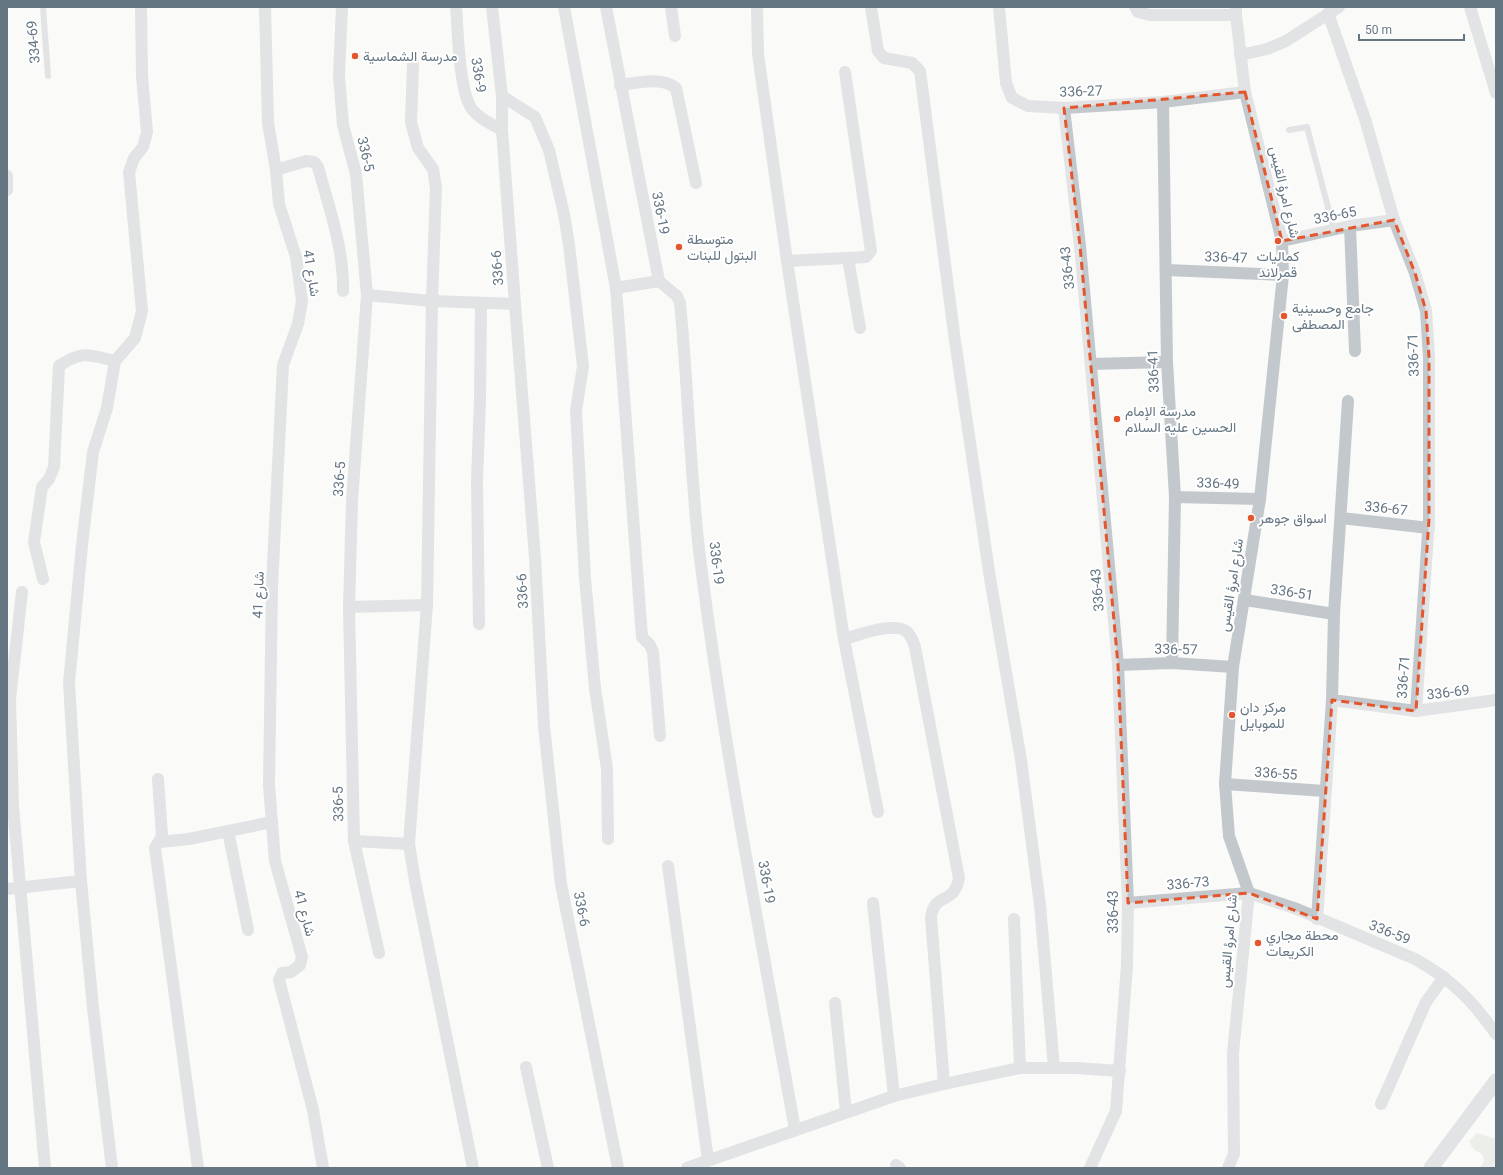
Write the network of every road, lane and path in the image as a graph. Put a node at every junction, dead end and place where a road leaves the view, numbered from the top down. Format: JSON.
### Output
{"nodes":[{"id":1,"x":43,"y":7,"type":"edge"},
{"id":2,"x":141,"y":7,"type":"edge"},
{"id":3,"x":265,"y":7,"type":"edge"},
{"id":4,"x":342,"y":7,"type":"edge"},
{"id":5,"x":456,"y":7,"type":"edge"},
{"id":6,"x":492,"y":7,"type":"edge"},
{"id":7,"x":564,"y":7,"type":"edge"},
{"id":8,"x":606,"y":7,"type":"edge"},
{"id":9,"x":671,"y":7,"type":"edge"},
{"id":10,"x":758,"y":7,"type":"edge"},
{"id":11,"x":871,"y":7,"type":"edge"},
{"id":12,"x":999,"y":7,"type":"edge"},
{"id":13,"x":1136,"y":7,"type":"edge"},
{"id":14,"x":1339,"y":7,"type":"edge"},
{"id":15,"x":1470,"y":7,"type":"edge"},
{"id":16,"x":1236,"y":11,"type":"edge"},
{"id":17,"x":1328,"y":13,"type":"junction"},
{"id":18,"x":675,"y":36,"type":"dead end"},
{"id":19,"x":1240,"y":55,"type":"junction"},
{"id":20,"x":413,"y":64,"type":"dead end"},
{"id":21,"x":845,"y":72,"type":"dead end"},
{"id":22,"x":48,"y":76,"type":"dead end"},
{"id":23,"x":620,"y":85,"type":"junction"},
{"id":24,"x":1245,"y":92,"type":"junction"},
{"id":25,"x":1496,"y":93,"type":"edge"},
{"id":26,"x":502,"y":96,"type":"junction"},
{"id":27,"x":1163,"y":102,"type":"junction"},
{"id":28,"x":1064,"y":108,"type":"junction"},
{"id":29,"x":502,"y":130,"type":"junction"},
{"id":30,"x":1289,"y":130,"type":"dead end"},
{"id":31,"x":276,"y":170,"type":"junction"},
{"id":32,"x":7,"y":176,"type":"edge"},
{"id":33,"x":696,"y":183,"type":"dead end"},
{"id":34,"x":7,"y":190,"type":"edge"},
{"id":35,"x":1394,"y":220,"type":"junction"},
{"id":36,"x":1350,"y":226,"type":"junction"},
{"id":37,"x":1334,"y":230,"type":"junction"},
{"id":38,"x":1282,"y":241,"type":"junction"},
{"id":39,"x":848,"y":258,"type":"junction"},
{"id":40,"x":787,"y":261,"type":"junction"},
{"id":41,"x":1167,"y":270,"type":"junction"},
{"id":42,"x":1283,"y":275,"type":"junction"},
{"id":43,"x":659,"y":281,"type":"junction"},
{"id":44,"x":616,"y":288,"type":"junction"},
{"id":45,"x":343,"y":291,"type":"dead end"},
{"id":46,"x":367,"y":296,"type":"junction"},
{"id":47,"x":432,"y":301,"type":"junction"},
{"id":48,"x":481,"y":303,"type":"junction"},
{"id":49,"x":515,"y":304,"type":"junction"},
{"id":50,"x":860,"y":328,"type":"dead end"},
{"id":51,"x":1355,"y":351,"type":"dead end"},
{"id":52,"x":115,"y":360,"type":"junction"},
{"id":53,"x":1167,"y":362,"type":"junction"},
{"id":54,"x":1092,"y":364,"type":"junction"},
{"id":55,"x":1348,"y":401,"type":"dead end"},
{"id":56,"x":1175,"y":497,"type":"junction"},
{"id":57,"x":1260,"y":499,"type":"junction"},
{"id":58,"x":1341,"y":518,"type":"junction"},
{"id":59,"x":1428,"y":528,"type":"junction"},
{"id":60,"x":43,"y":579,"type":"dead end"},
{"id":61,"x":22,"y":592,"type":"dead end"},
{"id":62,"x":1245,"y":600,"type":"junction"},
{"id":63,"x":427,"y":605,"type":"junction"},
{"id":64,"x":349,"y":607,"type":"junction"},
{"id":65,"x":1334,"y":614,"type":"junction"},
{"id":66,"x":479,"y":624,"type":"dead end"},
{"id":67,"x":844,"y":639,"type":"junction"},
{"id":68,"x":1172,"y":663,"type":"junction"},
{"id":69,"x":1118,"y":665,"type":"junction"},
{"id":70,"x":1233,"y":667,"type":"junction"},
{"id":71,"x":1332,"y":700,"type":"junction"},
{"id":72,"x":1496,"y":700,"type":"edge"},
{"id":73,"x":1416,"y":711,"type":"junction"},
{"id":74,"x":660,"y":736,"type":"dead end"},
{"id":75,"x":158,"y":779,"type":"dead end"},
{"id":76,"x":1225,"y":784,"type":"junction"},
{"id":77,"x":1325,"y":791,"type":"junction"},
{"id":78,"x":878,"y":812,"type":"dead end"},
{"id":79,"x":272,"y":822,"type":"junction"},
{"id":80,"x":228,"y":831,"type":"junction"},
{"id":81,"x":608,"y":839,"type":"dead end"},
{"id":82,"x":354,"y":841,"type":"junction"},
{"id":83,"x":160,"y":842,"type":"junction"},
{"id":84,"x":409,"y":844,"type":"junction"},
{"id":85,"x":668,"y":866,"type":"dead end"},
{"id":86,"x":81,"y":881,"type":"junction"},
{"id":87,"x":20,"y":888,"type":"junction"},
{"id":88,"x":7,"y":889,"type":"edge"},
{"id":89,"x":1249,"y":893,"type":"junction"},
{"id":90,"x":872,"y":903,"type":"dead end"},
{"id":91,"x":1128,"y":903,"type":"junction"},
{"id":92,"x":1317,"y":918,"type":"junction"},
{"id":93,"x":1014,"y":919,"type":"dead end"},
{"id":94,"x":248,"y":930,"type":"dead end"},
{"id":95,"x":378,"y":953,"type":"dead end"},
{"id":96,"x":1444,"y":977,"type":"junction"},
{"id":97,"x":835,"y":1003,"type":"dead end"},
{"id":98,"x":1496,"y":1034,"type":"edge"},
{"id":99,"x":526,"y":1067,"type":"dead end"},
{"id":100,"x":1020,"y":1068,"type":"junction"},
{"id":101,"x":1054,"y":1068,"type":"junction"},
{"id":102,"x":1120,"y":1071,"type":"junction"},
{"id":103,"x":1496,"y":1081,"type":"edge"},
{"id":104,"x":944,"y":1084,"type":"junction"},
{"id":105,"x":894,"y":1096,"type":"junction"},
{"id":106,"x":1381,"y":1104,"type":"dead end"},
{"id":107,"x":846,"y":1112,"type":"junction"},
{"id":108,"x":795,"y":1130,"type":"junction"},
{"id":109,"x":705,"y":1164,"type":"edge"},
{"id":110,"x":45,"y":1168,"type":"edge"},
{"id":111,"x":112,"y":1168,"type":"edge"},
{"id":112,"x":198,"y":1168,"type":"edge"},
{"id":113,"x":323,"y":1168,"type":"edge"},
{"id":114,"x":473,"y":1168,"type":"edge"},
{"id":115,"x":548,"y":1168,"type":"edge"},
{"id":116,"x":618,"y":1168,"type":"edge"},
{"id":117,"x":687,"y":1168,"type":"edge"},
{"id":118,"x":1090,"y":1168,"type":"edge"},
{"id":119,"x":1228,"y":1168,"type":"edge"},
{"id":120,"x":1431,"y":1168,"type":"edge"}],
"edges":[{"from":1,"to":22,"type":"lane","name":"334-69"},
{"from":2,"to":52,"type":"street"},
{"from":3,"to":31,"type":"street","name":"شارع 41"},
{"from":4,"to":46,"type":"street","name":"336-5"},
{"from":5,"to":29,"type":"street","name":"336-9"},
{"from":6,"to":26,"type":"street","name":"336-6"},
{"from":7,"to":44,"type":"street"},
{"from":8,"to":23,"type":"street","name":"336-19"},
{"from":9,"to":18,"type":"street"},
{"from":10,"to":40,"type":"street"},
{"from":11,"to":101,"type":"street"},
{"from":12,"to":28,"type":"street","name":"336-27"},
{"from":13,"to":16,"type":"street"},
{"from":14,"to":17,"type":"street"},
{"from":15,"to":25,"type":"street"},
{"from":16,"to":19,"type":"street","name":"شارع امرؤ القيس"},
{"from":17,"to":19,"type":"street"},
{"from":17,"to":35,"type":"street","name":"336-71"},
{"from":19,"to":24,"type":"street","name":"شارع امرؤ القيس"},
{"from":20,"to":47,"type":"street"},
{"from":21,"to":39,"type":"street"},
{"from":23,"to":33,"type":"street"},
{"from":23,"to":43,"type":"street","name":"336-19"},
{"from":24,"to":27,"type":"street","name":"336-27"},
{"from":24,"to":38,"type":"street","name":"شارع امرؤ القيس"},
{"from":26,"to":29,"type":"street","name":"336-6"},
{"from":26,"to":81,"type":"street"},
{"from":27,"to":28,"type":"street","name":"336-27"},
{"from":27,"to":41,"type":"street","name":"336-41"},
{"from":28,"to":54,"type":"street","name":"336-43"},
{"from":29,"to":49,"type":"street","name":"336-6"},
{"from":30,"to":37,"type":"lane"},
{"from":31,"to":45,"type":"street"},
{"from":31,"to":79,"type":"street","name":"شارع 41"},
{"from":32,"to":34,"type":"street"},
{"from":35,"to":36,"type":"street","name":"336-65"},
{"from":35,"to":59,"type":"street","name":"336-71"},
{"from":36,"to":37,"type":"street","name":"336-65"},
{"from":36,"to":51,"type":"street"},
{"from":37,"to":38,"type":"street","name":"336-65"},
{"from":38,"to":42,"type":"street","name":"شارع امرؤ القيس"},
{"from":39,"to":40,"type":"street"},
{"from":39,"to":50,"type":"street"},
{"from":40,"to":67,"type":"street"},
{"from":41,"to":42,"type":"street","name":"336-47"},
{"from":41,"to":53,"type":"street","name":"336-41"},
{"from":42,"to":57,"type":"street","name":"شارع امرؤ القيس"},
{"from":43,"to":44,"type":"street"},
{"from":43,"to":108,"type":"street","name":"336-19"},
{"from":44,"to":74,"type":"street"},
{"from":46,"to":47,"type":"street"},
{"from":46,"to":64,"type":"street","name":"336-5"},
{"from":47,"to":48,"type":"street"},
{"from":47,"to":63,"type":"street"},
{"from":48,"to":49,"type":"street"},
{"from":48,"to":66,"type":"street"},
{"from":49,"to":116,"type":"street","name":"336-6"},
{"from":52,"to":60,"type":"street"},
{"from":52,"to":86,"type":"street"},
{"from":53,"to":54,"type":"street"},
{"from":53,"to":56,"type":"street","name":"336-41"},
{"from":54,"to":69,"type":"street","name":"336-43"},
{"from":55,"to":58,"type":"street"},
{"from":56,"to":57,"type":"street","name":"336-49"},
{"from":56,"to":68,"type":"street","name":"336-41"},
{"from":57,"to":62,"type":"street","name":"شارع امرؤ القيس"},
{"from":58,"to":59,"type":"street","name":"336-67"},
{"from":58,"to":65,"type":"street"},
{"from":59,"to":73,"type":"street","name":"336-71"},
{"from":61,"to":87,"type":"street"},
{"from":62,"to":65,"type":"street","name":"336-51"},
{"from":62,"to":70,"type":"street","name":"شارع امرؤ القيس"},
{"from":63,"to":64,"type":"street"},
{"from":63,"to":84,"type":"street"},
{"from":64,"to":82,"type":"street","name":"336-5"},
{"from":65,"to":71,"type":"street"},
{"from":67,"to":78,"type":"street"},
{"from":67,"to":104,"type":"street"},
{"from":68,"to":69,"type":"street","name":"336-57"},
{"from":68,"to":70,"type":"street","name":"336-57"},
{"from":69,"to":91,"type":"street","name":"336-43"},
{"from":70,"to":76,"type":"street","name":"شارع امرؤ القيس"},
{"from":71,"to":73,"type":"street","name":"336-69"},
{"from":71,"to":77,"type":"street"},
{"from":72,"to":73,"type":"street","name":"336-69"},
{"from":75,"to":83,"type":"street"},
{"from":76,"to":77,"type":"street","name":"336-55"},
{"from":76,"to":89,"type":"street","name":"شارع امرؤ القيس"},
{"from":77,"to":92,"type":"street"},
{"from":79,"to":80,"type":"street"},
{"from":79,"to":113,"type":"street","name":"شارع 41"},
{"from":80,"to":83,"type":"street"},
{"from":80,"to":94,"type":"street"},
{"from":82,"to":84,"type":"street"},
{"from":82,"to":95,"type":"street","name":"336-5"},
{"from":83,"to":112,"type":"street"},
{"from":84,"to":114,"type":"street"},
{"from":85,"to":109,"type":"street"},
{"from":86,"to":87,"type":"street"},
{"from":86,"to":111,"type":"street"},
{"from":87,"to":88,"type":"street"},
{"from":87,"to":110,"type":"street"},
{"from":89,"to":91,"type":"street","name":"336-73"},
{"from":89,"to":92,"type":"street","name":"336-59"},
{"from":89,"to":119,"type":"street","name":"شارع امرؤ القيس"},
{"from":90,"to":105,"type":"street"},
{"from":91,"to":102,"type":"street","name":"336-43"},
{"from":92,"to":96,"type":"street","name":"336-59"},
{"from":93,"to":100,"type":"street"},
{"from":96,"to":98,"type":"street","name":"336-59"},
{"from":96,"to":106,"type":"street"},
{"from":97,"to":107,"type":"street"},
{"from":99,"to":115,"type":"street"},
{"from":100,"to":101,"type":"street"},
{"from":100,"to":104,"type":"street"},
{"from":101,"to":102,"type":"street"},
{"from":102,"to":118,"type":"street","name":"336-43"},
{"from":103,"to":120,"type":"street"},
{"from":104,"to":105,"type":"street"},
{"from":105,"to":107,"type":"street"},
{"from":107,"to":108,"type":"street"},
{"from":108,"to":109,"type":"street"},
{"from":109,"to":117,"type":"street"}]}
